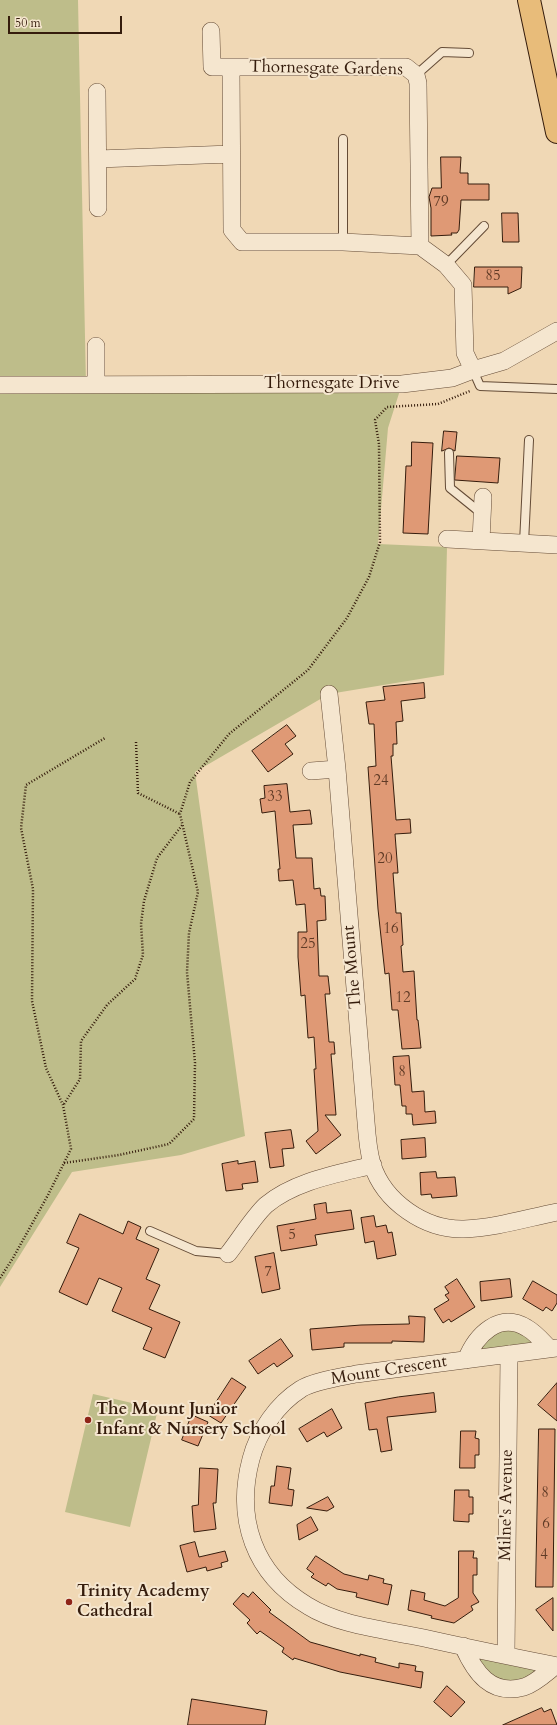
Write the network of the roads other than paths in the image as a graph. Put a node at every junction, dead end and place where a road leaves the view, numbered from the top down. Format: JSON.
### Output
{"nodes":[{"id":1,"x":530,"y":0,"type":"edge"},
{"id":2,"x":211,"y":30,"type":"dead end"},
{"id":3,"x":469,"y":53,"type":"dead end"},
{"id":4,"x":231,"y":67,"type":"junction"},
{"id":5,"x":416,"y":75,"type":"junction"},
{"id":6,"x":97,"y":92,"type":"dead end"},
{"id":7,"x":557,"y":132,"type":"edge"},
{"id":8,"x":343,"y":139,"type":"dead end"},
{"id":9,"x":231,"y":154,"type":"junction"},
{"id":10,"x":98,"y":159,"type":"junction"},
{"id":11,"x":98,"y":208,"type":"dead end"},
{"id":12,"x":484,"y":226,"type":"dead end"},
{"id":13,"x":343,"y":242,"type":"junction"},
{"id":14,"x":420,"y":246,"type":"junction"},
{"id":15,"x":446,"y":265,"type":"junction"},
{"id":16,"x":557,"y":331,"type":"edge"},
{"id":17,"x":96,"y":346,"type":"dead end"},
{"id":18,"x":474,"y":370,"type":"junction"},
{"id":19,"x":0,"y":385,"type":"edge"},
{"id":20,"x":96,"y":386,"type":"junction"},
{"id":21,"x":557,"y":389,"type":"edge"},
{"id":22,"x":529,"y":440,"type":"dead end"},
{"id":23,"x":449,"y":453,"type":"dead end"},
{"id":24,"x":483,"y":497,"type":"dead end"},
{"id":25,"x":482,"y":514,"type":"junction"},
{"id":26,"x":447,"y":539,"type":"dead end"},
{"id":27,"x":481,"y":541,"type":"junction"},
{"id":28,"x":524,"y":543,"type":"junction"},
{"id":29,"x":557,"y":545,"type":"edge"},
{"id":30,"x":329,"y":694,"type":"dead end"},
{"id":31,"x":337,"y":769,"type":"junction"},
{"id":32,"x":311,"y":772,"type":"dead end"},
{"id":33,"x":373,"y":1165,"type":"junction"},
{"id":34,"x":557,"y":1212,"type":"edge"},
{"id":35,"x":150,"y":1231,"type":"dead end"},
{"id":36,"x":228,"y":1254,"type":"joint"},
{"id":37,"x":553,"y":1348,"type":"edge"},
{"id":38,"x":509,"y":1354,"type":"junction"},
{"id":39,"x":466,"y":1360,"type":"junction"},
{"id":40,"x":463,"y":1646,"type":"junction"},
{"id":41,"x":506,"y":1656,"type":"junction"},
{"id":42,"x":556,"y":1666,"type":"edge"}],
"edges":[{"from":1,"to":7,"type":"highway"},
{"from":2,"to":4,"type":"street","name":"Thornesgate Gardens"},
{"from":3,"to":5,"type":"lane"},
{"from":4,"to":5,"type":"street","name":"Thornesgate Gardens"},
{"from":4,"to":9,"type":"street","name":"Thornesgate Gardens"},
{"from":5,"to":14,"type":"street","name":"Thornesgate Gardens"},
{"from":6,"to":10,"type":"street"},
{"from":8,"to":13,"type":"lane"},
{"from":9,"to":10,"type":"street"},
{"from":9,"to":13,"type":"street","name":"Thornesgate Gardens"},
{"from":10,"to":11,"type":"street"},
{"from":12,"to":15,"type":"lane"},
{"from":13,"to":14,"type":"street","name":"Thornesgate Gardens"},
{"from":14,"to":15,"type":"street"},
{"from":15,"to":18,"type":"street"},
{"from":16,"to":18,"type":"street","name":"Thornesgate Drive"},
{"from":17,"to":20,"type":"street"},
{"from":18,"to":20,"type":"street","name":"Thornesgate Drive"},
{"from":18,"to":21,"type":"lane"},
{"from":19,"to":20,"type":"street","name":"Thornesgate Drive"},
{"from":22,"to":28,"type":"lane"},
{"from":23,"to":25,"type":"lane"},
{"from":24,"to":25,"type":"street"},
{"from":25,"to":27,"type":"street"},
{"from":26,"to":27,"type":"street"},
{"from":27,"to":28,"type":"street"},
{"from":28,"to":29,"type":"street"},
{"from":30,"to":31,"type":"street","name":"The Mount"},
{"from":31,"to":32,"type":"street"},
{"from":31,"to":33,"type":"street","name":"The Mount"},
{"from":33,"to":34,"type":"street","name":"The Mount"},
{"from":33,"to":36,"type":"street"},
{"from":35,"to":36,"type":"lane"},
{"from":37,"to":38,"type":"street","name":"Mount Crescent"},
{"from":37,"to":39,"type":"street","name":"Mount Crescent"},
{"from":38,"to":39,"type":"street","name":"Mount Crescent"},
{"from":38,"to":41,"type":"street","name":"Milne's Avenue"},
{"from":39,"to":40,"type":"street","name":"Mount Crescent"},
{"from":40,"to":41,"type":"street","name":"Mount Crescent"},
{"from":40,"to":42,"type":"street","name":"Mount Crescent"},
{"from":41,"to":42,"type":"street","name":"Mount Crescent"}]}
